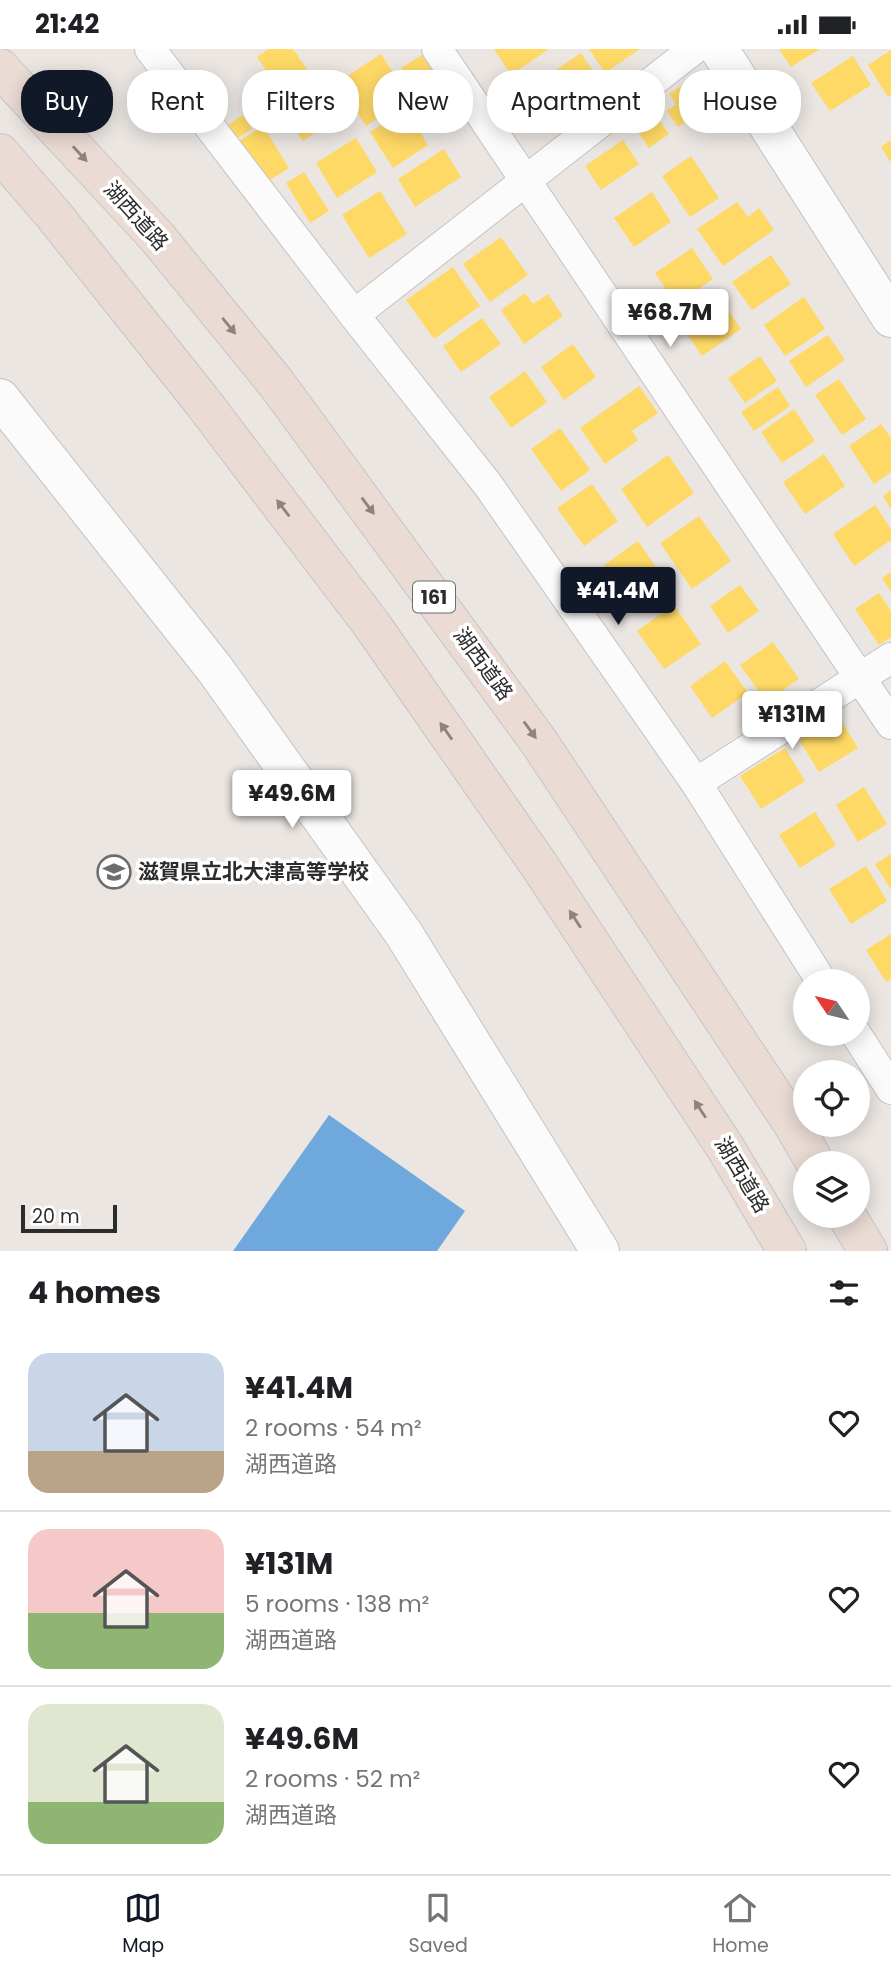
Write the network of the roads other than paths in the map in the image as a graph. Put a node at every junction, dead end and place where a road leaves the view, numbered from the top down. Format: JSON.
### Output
{"nodes":[{"id":1,"x":150,"y":49,"type":"edge"},
{"id":2,"x":437,"y":49,"type":"edge"},
{"id":3,"x":694,"y":49,"type":"edge"},
{"id":4,"x":719,"y":49,"type":"edge"},
{"id":5,"x":0,"y":68,"type":"edge"},
{"id":6,"x":0,"y":153,"type":"edge"},
{"id":7,"x":526,"y":181,"type":"junction"},
{"id":8,"x":354,"y":315,"type":"junction"},
{"id":9,"x":891,"y":318,"type":"edge"},
{"id":10,"x":0,"y":398,"type":"edge"},
{"id":11,"x":891,"y":657,"type":"edge"},
{"id":12,"x":861,"y":677,"type":"junction"},
{"id":13,"x":891,"y":724,"type":"edge"},
{"id":14,"x":695,"y":783,"type":"junction"},
{"id":15,"x":814,"y":969,"type":"edge"},
{"id":16,"x":864,"y":1047,"type":"edge"},
{"id":17,"x":891,"y":1089,"type":"edge"},
{"id":18,"x":808,"y":1151,"type":"edge"},
{"id":19,"x":854,"y":1228,"type":"edge"},
{"id":20,"x":600,"y":1251,"type":"edge"},
{"id":21,"x":787,"y":1251,"type":"edge"},
{"id":22,"x":868,"y":1251,"type":"edge"}],
"edges":[{"from":1,"to":8,"type":"street"},
{"from":2,"to":7,"type":"street"},
{"from":3,"to":7,"type":"street"},
{"from":4,"to":9,"type":"street"},
{"from":5,"to":18,"type":"highway","name":"湖西道路","number":"161","one_way":true},
{"from":21,"to":6,"type":"highway","name":"湖西道路","one_way":true},
{"from":7,"to":8,"type":"street"},
{"from":7,"to":12,"type":"street"},
{"from":8,"to":14,"type":"street"},
{"from":10,"to":20,"type":"street"},
{"from":11,"to":12,"type":"street"},
{"from":12,"to":13,"type":"street"},
{"from":12,"to":14,"type":"street"},
{"from":14,"to":15,"type":"street"},
{"from":16,"to":17,"type":"street"},
{"from":19,"to":22,"type":"highway"}]}
